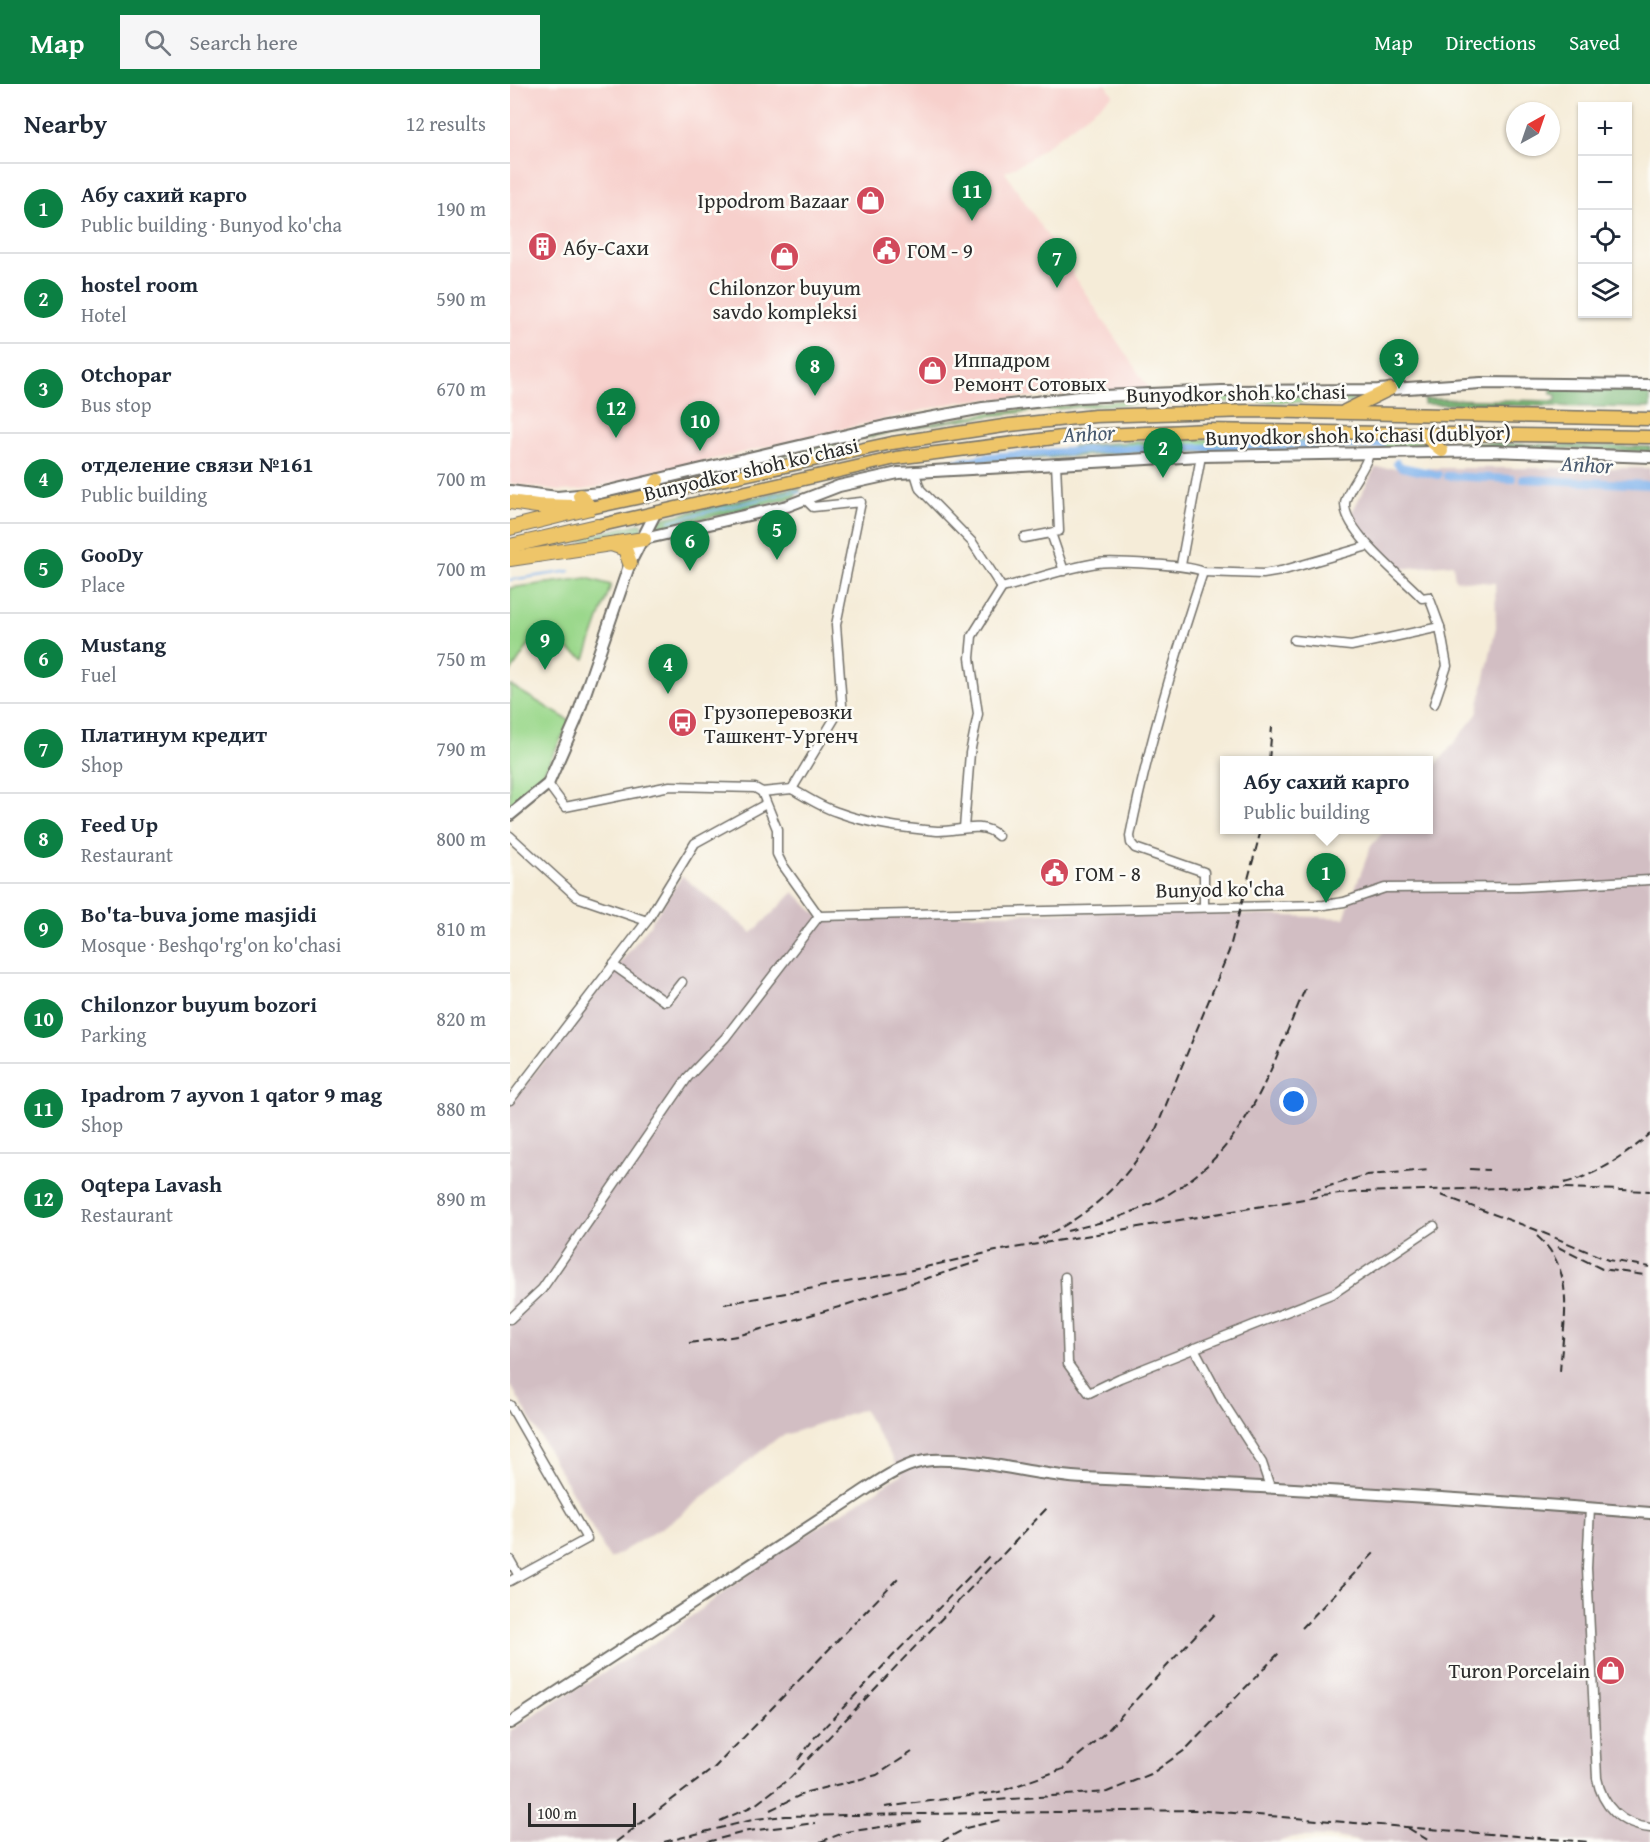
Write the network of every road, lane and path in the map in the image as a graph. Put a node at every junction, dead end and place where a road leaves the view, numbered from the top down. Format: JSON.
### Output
{"nodes":[{"id":1,"x":1650,"y":385,"type":"edge"},
{"id":2,"x":1390,"y":389,"type":"junction"},
{"id":3,"x":1207,"y":412,"type":"junction"},
{"id":4,"x":1342,"y":412,"type":"junction"},
{"id":5,"x":1466,"y":415,"type":"junction"},
{"id":6,"x":1650,"y":418,"type":"edge"},
{"id":7,"x":1207,"y":430,"type":"junction"},
{"id":8,"x":1466,"y":432,"type":"junction"},
{"id":9,"x":1422,"y":433,"type":"junction"},
{"id":10,"x":1650,"y":437,"type":"edge"},
{"id":11,"x":1442,"y":451,"type":"junction"},
{"id":12,"x":1369,"y":454,"type":"junction"},
{"id":13,"x":1201,"y":456,"type":"junction"},
{"id":14,"x":1650,"y":457,"type":"edge"},
{"id":15,"x":1056,"y":463,"type":"junction"},
{"id":16,"x":915,"y":473,"type":"junction"},
{"id":17,"x":658,"y":480,"type":"junction"},
{"id":18,"x":510,"y":490,"type":"edge"},
{"id":19,"x":648,"y":496,"type":"junction"},
{"id":20,"x":573,"y":497,"type":"junction"},
{"id":21,"x":805,"y":499,"type":"junction"},
{"id":22,"x":510,"y":502,"type":"edge"},
{"id":23,"x":590,"y":508,"type":"junction"},
{"id":24,"x":656,"y":512,"type":"junction"},
{"id":25,"x":597,"y":526,"type":"joint"},
{"id":26,"x":510,"y":528,"type":"edge"},
{"id":27,"x":1051,"y":533,"type":"junction"},
{"id":28,"x":1024,"y":538,"type":"dead end"},
{"id":29,"x":644,"y":539,"type":"junction"},
{"id":30,"x":609,"y":544,"type":"junction"},
{"id":31,"x":510,"y":546,"type":"edge"},
{"id":32,"x":1368,"y":546,"type":"junction"},
{"id":33,"x":510,"y":559,"type":"edge"},
{"id":34,"x":630,"y":563,"type":"junction"},
{"id":35,"x":1181,"y":565,"type":"junction"},
{"id":36,"x":1064,"y":572,"type":"junction"},
{"id":37,"x":1203,"y":572,"type":"junction"},
{"id":38,"x":1002,"y":588,"type":"junction"},
{"id":39,"x":1440,"y":627,"type":"junction"},
{"id":40,"x":1294,"y":640,"type":"dead end"},
{"id":41,"x":1434,"y":704,"type":"dead end"},
{"id":42,"x":842,"y":705,"type":"dead end"},
{"id":43,"x":836,"y":716,"type":"dead end"},
{"id":44,"x":548,"y":784,"type":"junction"},
{"id":45,"x":792,"y":789,"type":"junction"},
{"id":46,"x":762,"y":792,"type":"junction"},
{"id":47,"x":766,"y":804,"type":"junction"},
{"id":48,"x":510,"y":814,"type":"edge"},
{"id":49,"x":964,"y":828,"type":"junction"},
{"id":50,"x":510,"y":836,"type":"edge"},
{"id":51,"x":998,"y":836,"type":"dead end"},
{"id":52,"x":1650,"y":880,"type":"edge"},
{"id":53,"x":1204,"y":906,"type":"junction"},
{"id":54,"x":819,"y":916,"type":"junction"},
{"id":55,"x":647,"y":921,"type":"junction"},
{"id":56,"x":613,"y":965,"type":"junction"},
{"id":57,"x":682,"y":982,"type":"dead end"},
{"id":58,"x":510,"y":1100,"type":"edge"},
{"id":59,"x":1434,"y":1226,"type":"dead end"},
{"id":60,"x":1065,"y":1277,"type":"dead end"},
{"id":61,"x":510,"y":1320,"type":"edge"},
{"id":62,"x":1194,"y":1348,"type":"junction"},
{"id":63,"x":510,"y":1405,"type":"edge"},
{"id":64,"x":1270,"y":1487,"type":"junction"},
{"id":65,"x":1590,"y":1508,"type":"junction"},
{"id":66,"x":1650,"y":1513,"type":"edge"},
{"id":67,"x":510,"y":1560,"type":"edge"},
{"id":68,"x":519,"y":1576,"type":"junction"},
{"id":69,"x":510,"y":1581,"type":"edge"},
{"id":70,"x":510,"y":1723,"type":"edge"},
{"id":71,"x":1650,"y":1828,"type":"edge"}],
"edges":[{"from":1,"to":2,"type":"street"},
{"from":2,"to":4,"type":"main road"},
{"from":2,"to":17,"type":"street"},
{"from":3,"to":4,"type":"main road","name":"Bunyodkor shoh ko'chasi"},
{"from":3,"to":7,"type":"main road"},
{"from":3,"to":19,"type":"main road","name":"Bunyodkor shoh ko'chasi"},
{"from":4,"to":5,"type":"main road","name":"Bunyodkor shoh ko'chasi"},
{"from":5,"to":6,"type":"main road","name":"Bunyodkor shoh ko'chasi"},
{"from":5,"to":8,"type":"main road"},
{"from":7,"to":9,"type":"main road","name":"Bunyodkor shoh ko'chasi"},
{"from":7,"to":24,"type":"main road","name":"Bunyodkor shoh ko'chasi"},
{"from":8,"to":9,"type":"main road","name":"Bunyodkor shoh ko'chasi"},
{"from":8,"to":10,"type":"main road","name":"Bunyodkor shoh ko'chasi"},
{"from":9,"to":11,"type":"main road"},
{"from":11,"to":12,"type":"street","name":"Bunyodkor shoh koʻchasi (dublyor)"},
{"from":11,"to":14,"type":"street","name":"Bunyodkor shoh koʻchasi (dublyor)"},
{"from":12,"to":13,"type":"street","name":"Bunyodkor shoh koʻchasi (dublyor)"},
{"from":12,"to":32,"type":"street"},
{"from":13,"to":15,"type":"street","name":"Bunyodkor shoh koʻchasi (dublyor)"},
{"from":13,"to":35,"type":"street"},
{"from":15,"to":16,"type":"street","name":"Bunyodkor shoh koʻchasi (dublyor)"},
{"from":15,"to":27,"type":"street"},
{"from":16,"to":21,"type":"street","name":"Bunyodkor shoh koʻchasi (dublyor)"},
{"from":16,"to":38,"type":"street"},
{"from":17,"to":19,"type":"main road"},
{"from":17,"to":20,"type":"street"},
{"from":18,"to":20,"type":"street"},
{"from":19,"to":23,"type":"main road","name":"Bunyodkor shoh ko'chasi"},
{"from":20,"to":23,"type":"highway"},
{"from":21,"to":29,"type":"street","name":"Bunyodkor shoh koʻchasi (dublyor)"},
{"from":21,"to":42,"type":"street"},
{"from":22,"to":23,"type":"highway"},
{"from":23,"to":26,"type":"highway","name":"Bunyodkor shoh ko'chasi"},
{"from":24,"to":25,"type":"main road","name":"Bunyodkor shoh ko'chasi"},
{"from":24,"to":29,"type":"street"},
{"from":25,"to":31,"type":"highway","name":"Bunyodkor shoh ko'chasi"},
{"from":27,"to":28,"type":"street"},
{"from":27,"to":36,"type":"street"},
{"from":29,"to":30,"type":"highway"},
{"from":29,"to":34,"type":"street"},
{"from":30,"to":33,"type":"highway"},
{"from":30,"to":34,"type":"highway"},
{"from":32,"to":37,"type":"street"},
{"from":32,"to":39,"type":"street"},
{"from":34,"to":44,"type":"street"},
{"from":35,"to":36,"type":"street"},
{"from":35,"to":37,"type":"street"},
{"from":36,"to":38,"type":"street"},
{"from":37,"to":53,"type":"street"},
{"from":38,"to":49,"type":"street"},
{"from":39,"to":40,"type":"street"},
{"from":39,"to":41,"type":"street"},
{"from":43,"to":45,"type":"street"},
{"from":44,"to":46,"type":"street"},
{"from":44,"to":48,"type":"street"},
{"from":45,"to":46,"type":"street"},
{"from":45,"to":49,"type":"street"},
{"from":46,"to":47,"type":"street"},
{"from":47,"to":54,"type":"street"},
{"from":47,"to":55,"type":"street"},
{"from":49,"to":51,"type":"street"},
{"from":50,"to":55,"type":"street"},
{"from":52,"to":53,"type":"street","name":"Bunyod ko'cha"},
{"from":53,"to":54,"type":"street","name":"Bunyod ko'cha"},
{"from":54,"to":61,"type":"street"},
{"from":55,"to":56,"type":"street"},
{"from":56,"to":57,"type":"street"},
{"from":56,"to":58,"type":"street"},
{"from":59,"to":62,"type":"street"},
{"from":60,"to":62,"type":"street"},
{"from":62,"to":64,"type":"street"},
{"from":63,"to":68,"type":"street"},
{"from":64,"to":65,"type":"street"},
{"from":64,"to":70,"type":"street"},
{"from":65,"to":66,"type":"street"},
{"from":65,"to":71,"type":"street"},
{"from":67,"to":68,"type":"street"},
{"from":68,"to":69,"type":"street"}]}
